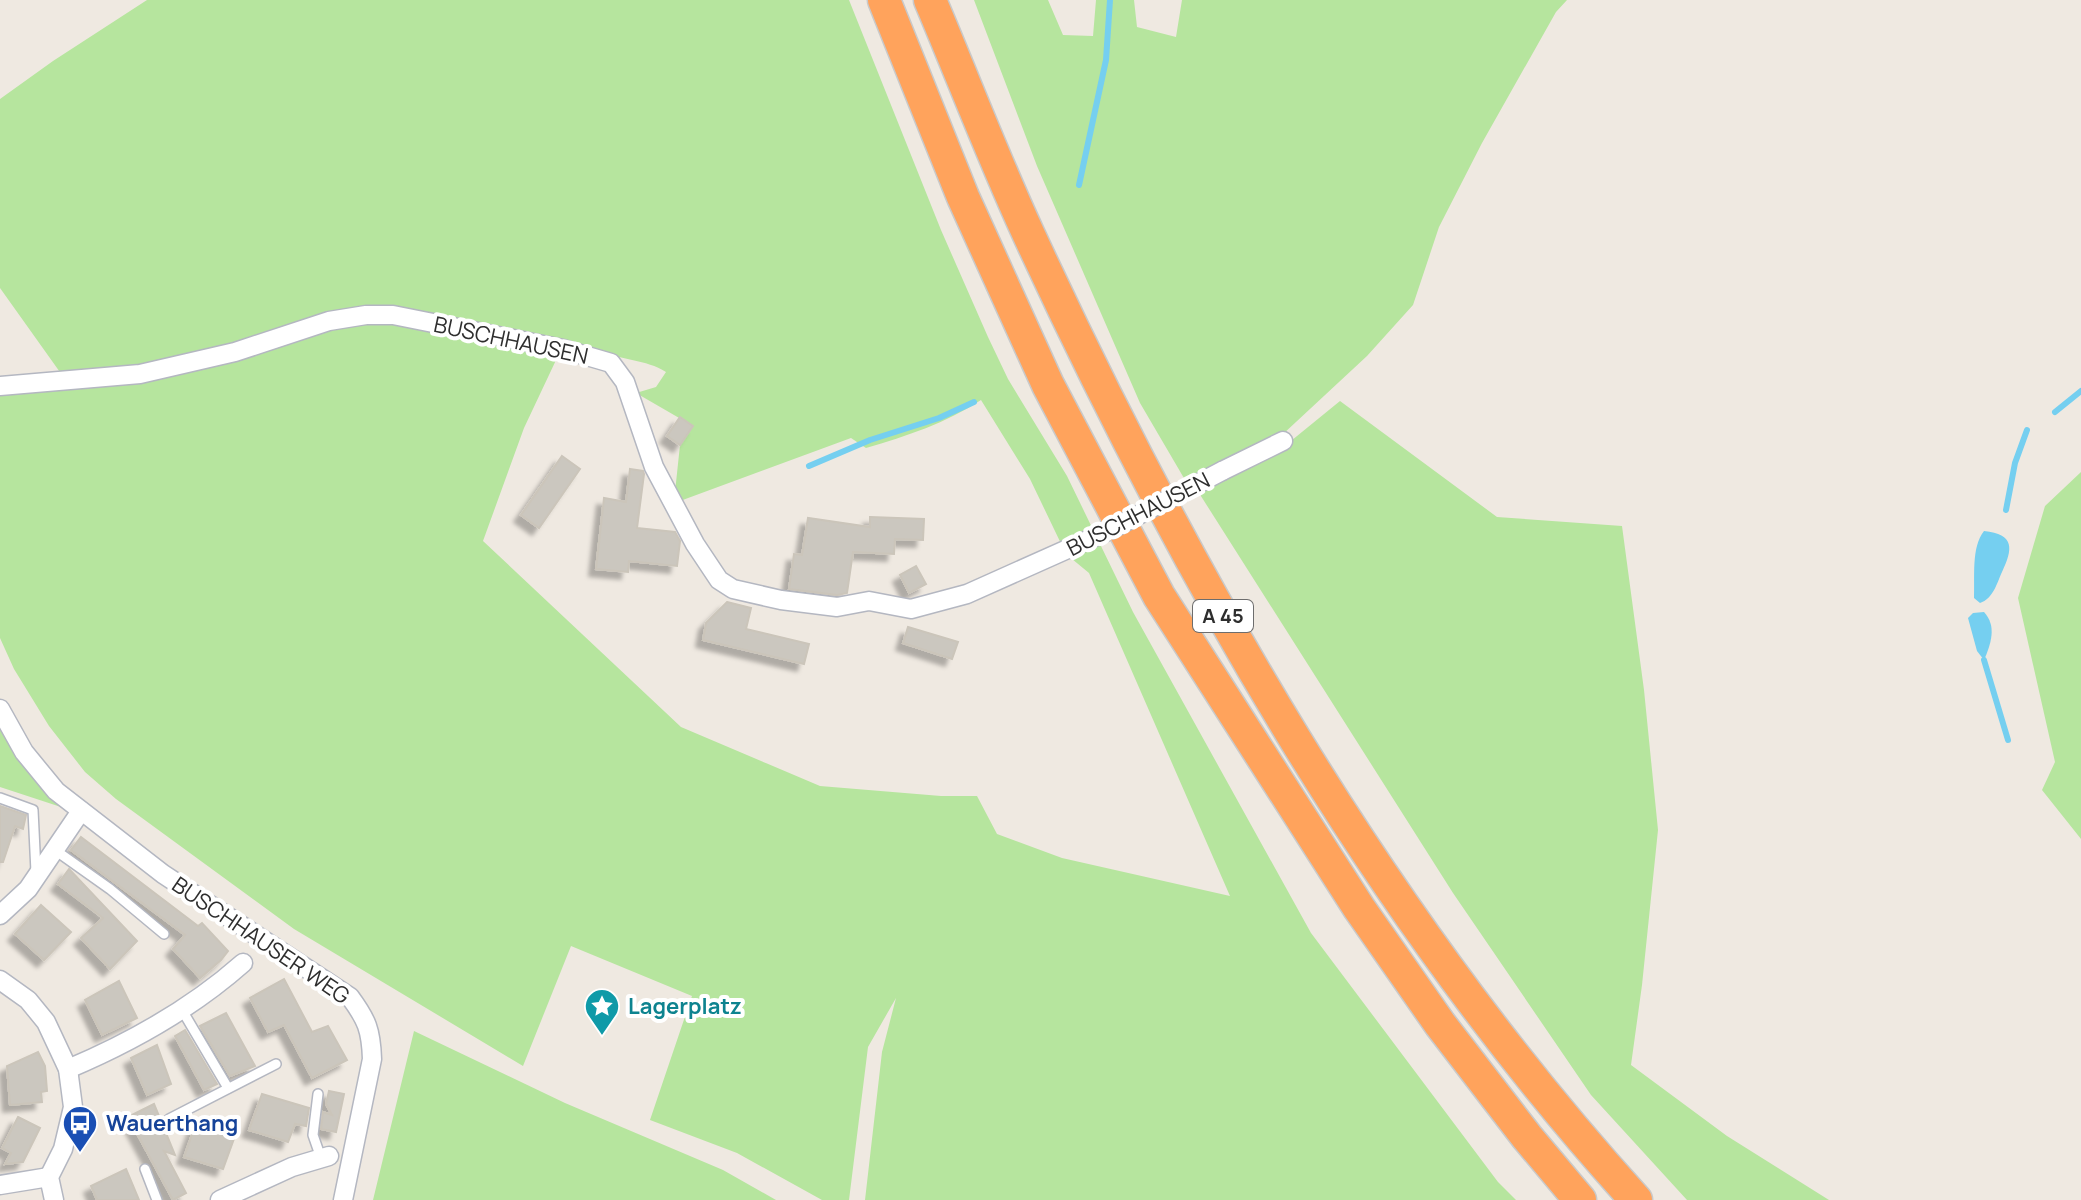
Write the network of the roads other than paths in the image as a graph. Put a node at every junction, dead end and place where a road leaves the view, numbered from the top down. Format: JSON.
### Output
{"nodes":[{"id":1,"x":884,"y":0,"type":"edge"},
{"id":2,"x":930,"y":0,"type":"edge"},
{"id":3,"x":0,"y":386,"type":"edge"},
{"id":4,"x":1283,"y":441,"type":"dead end"},
{"id":5,"x":0,"y":709,"type":"edge"},
{"id":6,"x":0,"y":798,"type":"edge"},
{"id":7,"x":81,"y":811,"type":"junction"},
{"id":8,"x":55,"y":850,"type":"junction"},
{"id":9,"x":36,"y":874,"type":"junction"},
{"id":10,"x":0,"y":915,"type":"edge"},
{"id":11,"x":164,"y":934,"type":"dead end"},
{"id":12,"x":243,"y":963,"type":"dead end"},
{"id":13,"x":0,"y":980,"type":"edge"},
{"id":14,"x":182,"y":1010,"type":"junction"},
{"id":15,"x":276,"y":1064,"type":"dead end"},
{"id":16,"x":68,"y":1069,"type":"junction"},
{"id":17,"x":228,"y":1088,"type":"junction"},
{"id":18,"x":318,"y":1094,"type":"dead end"},
{"id":19,"x":169,"y":1119,"type":"dead end"},
{"id":20,"x":325,"y":1157,"type":"joint"},
{"id":21,"x":145,"y":1169,"type":"dead end"},
{"id":22,"x":49,"y":1177,"type":"junction"},
{"id":23,"x":0,"y":1185,"type":"edge"},
{"id":24,"x":54,"y":1200,"type":"edge"},
{"id":25,"x":157,"y":1200,"type":"edge"},
{"id":26,"x":220,"y":1200,"type":"edge"},
{"id":27,"x":343,"y":1200,"type":"edge"},
{"id":28,"x":1580,"y":1200,"type":"edge"},
{"id":29,"x":1636,"y":1200,"type":"edge"}],
"edges":[{"from":1,"to":28,"type":"highway","number":"A 45"},
{"from":2,"to":29,"type":"highway","number":"A 45"},
{"from":3,"to":4,"type":"street","name":"BUSCHHAUSEN","bridge":true},
{"from":5,"to":7,"type":"street","name":"BUSCHHAUSER WEG"},
{"from":6,"to":9,"type":"lane"},
{"from":7,"to":8,"type":"street"},
{"from":7,"to":27,"type":"street","name":"BUSCHHAUSER WEG"},
{"from":8,"to":9,"type":"street"},
{"from":8,"to":11,"type":"lane"},
{"from":9,"to":10,"type":"street"},
{"from":12,"to":14,"type":"street","name":"BUSCHHAUSER WEG"},
{"from":13,"to":16,"type":"street"},
{"from":14,"to":16,"type":"street","name":"BUSCHHAUSER WEG"},
{"from":14,"to":17,"type":"lane"},
{"from":15,"to":17,"type":"lane"},
{"from":16,"to":22,"type":"street"},
{"from":17,"to":19,"type":"lane"},
{"from":18,"to":20,"type":"lane"},
{"from":20,"to":26,"type":"street"},
{"from":21,"to":25,"type":"lane"},
{"from":22,"to":23,"type":"street"},
{"from":22,"to":24,"type":"street"}]}
